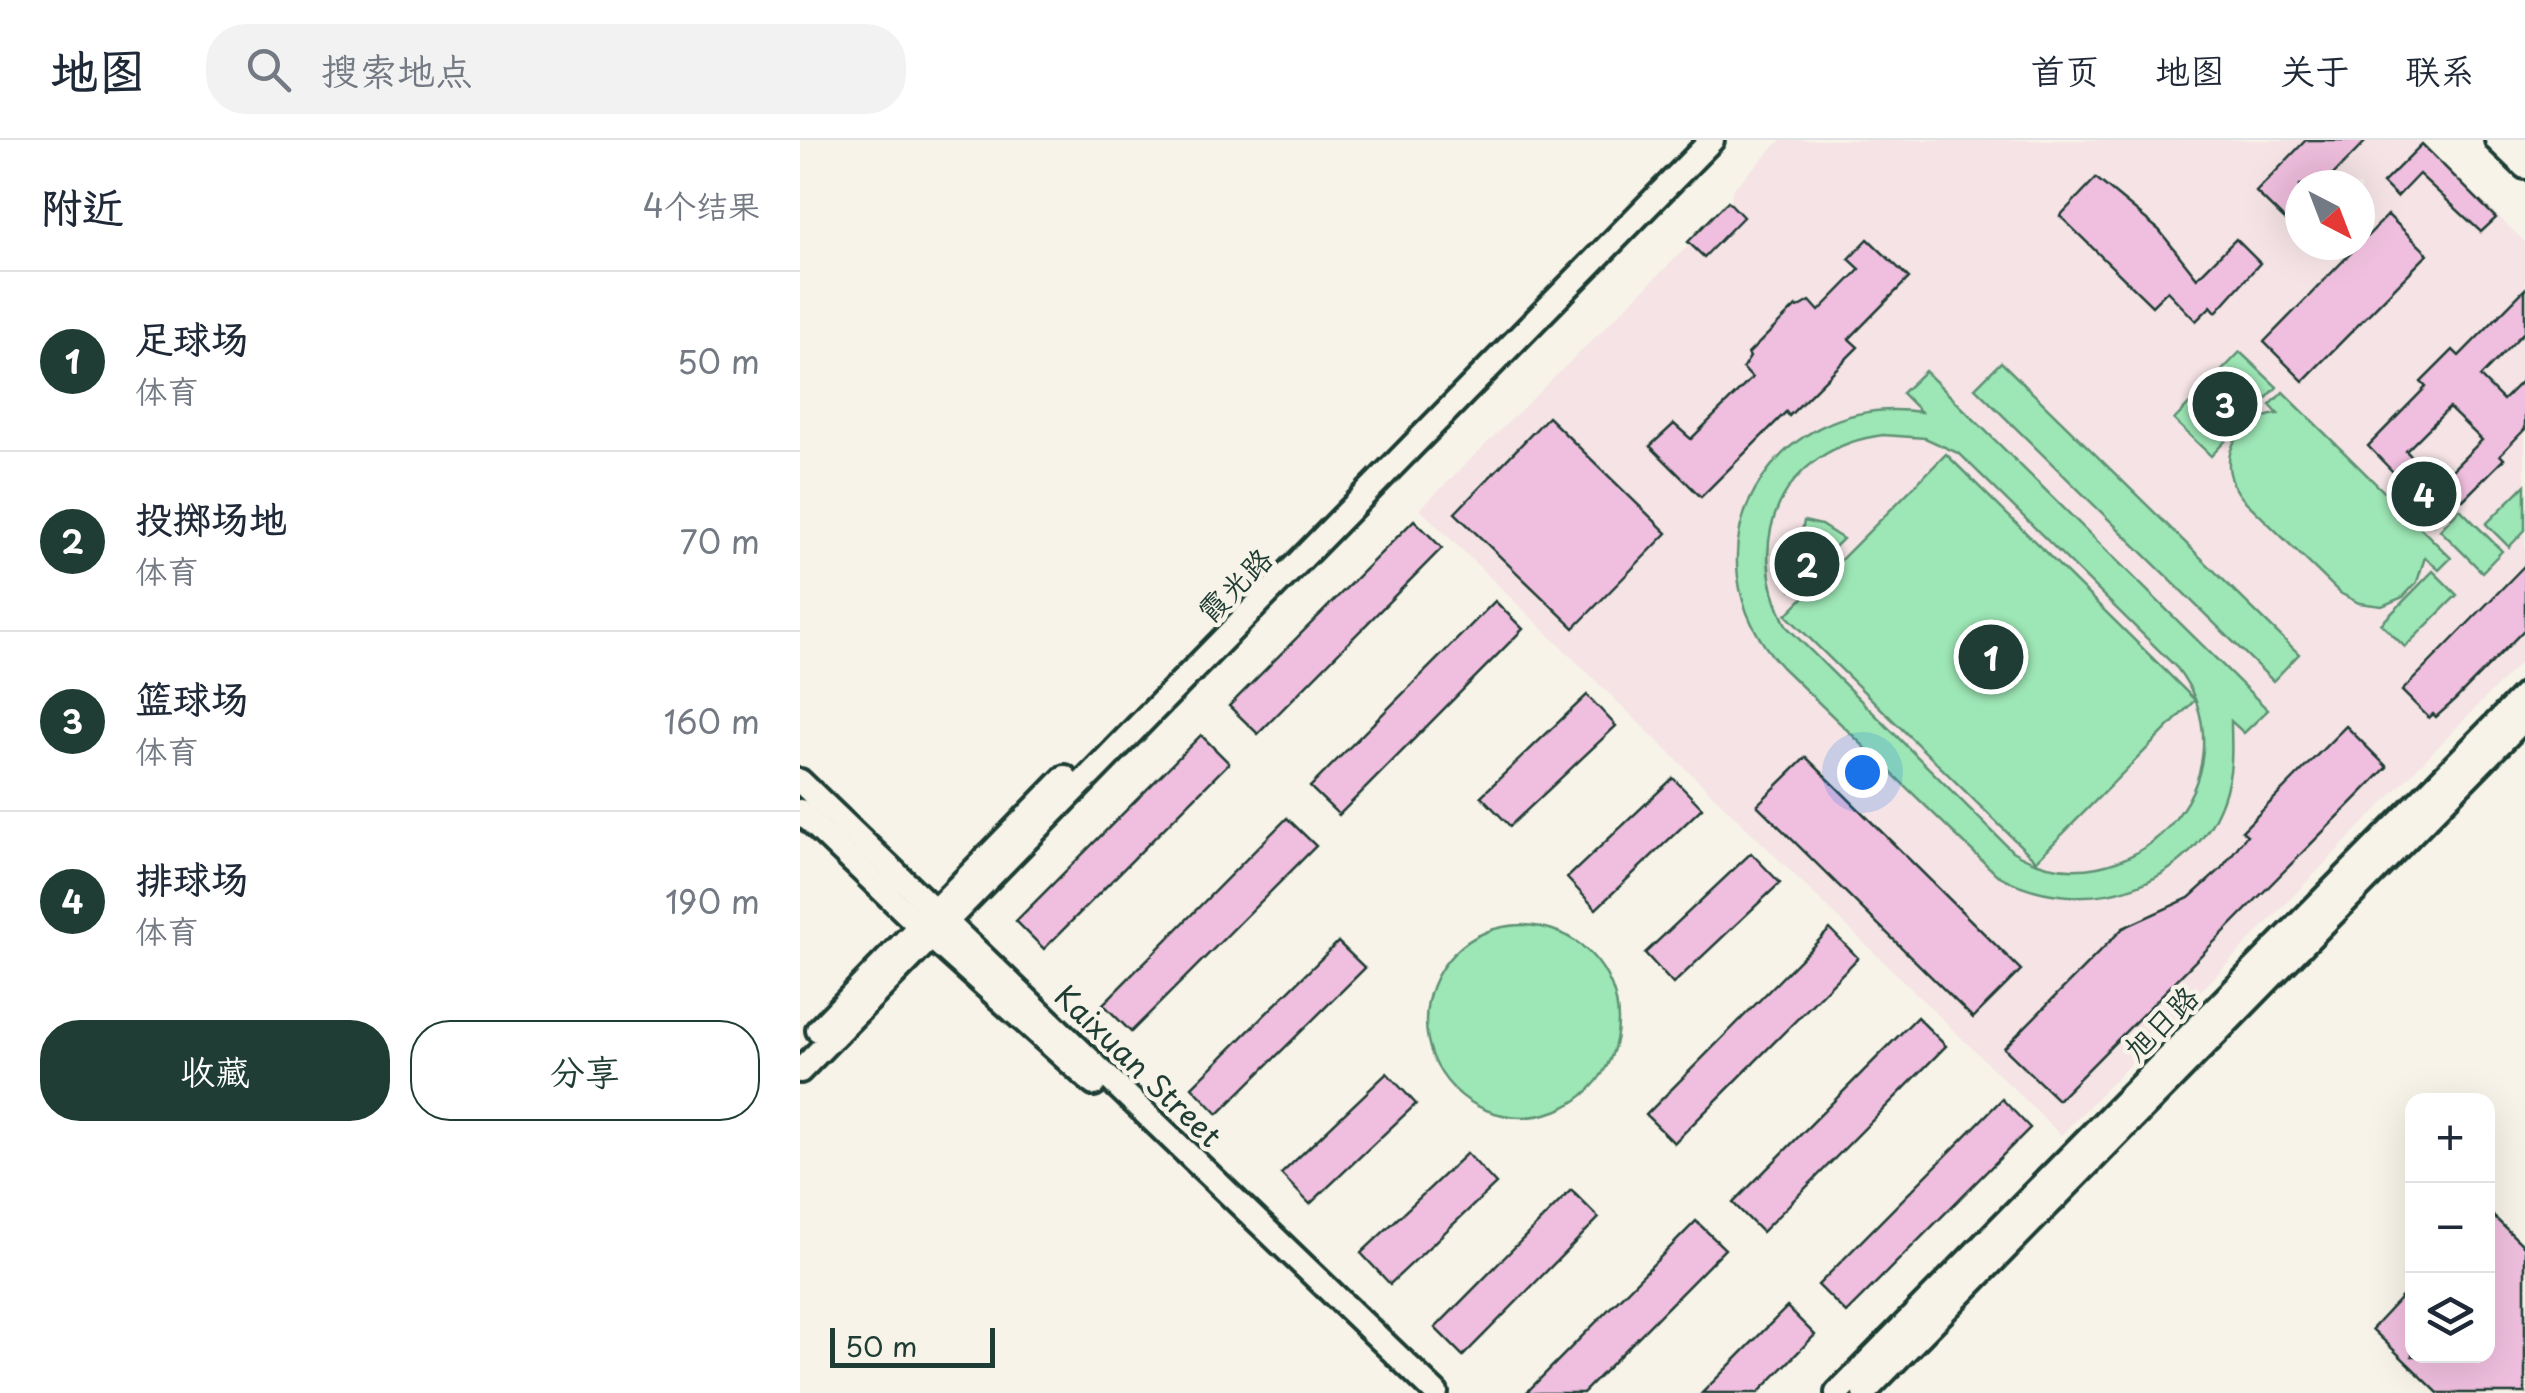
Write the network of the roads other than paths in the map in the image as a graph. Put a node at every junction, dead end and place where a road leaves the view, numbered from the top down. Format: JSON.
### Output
{"nodes":[{"id":1,"x":1692,"y":140,"type":"edge"},
{"id":2,"x":1712,"y":140,"type":"edge"},
{"id":3,"x":2497,"y":140,"type":"edge"},
{"id":4,"x":2523,"y":153,"type":"edge"},
{"id":5,"x":2525,"y":694,"type":"edge"},
{"id":6,"x":2525,"y":718,"type":"edge"},
{"id":7,"x":800,"y":781,"type":"edge"},
{"id":8,"x":800,"y":811,"type":"edge"},
{"id":9,"x":933,"y":924,"type":"junction"},
{"id":10,"x":800,"y":1048,"type":"edge"},
{"id":11,"x":800,"y":1070,"type":"edge"},
{"id":12,"x":1419,"y":1393,"type":"edge"},
{"id":13,"x":1436,"y":1393,"type":"edge"},
{"id":14,"x":1837,"y":1393,"type":"edge"},
{"id":15,"x":1864,"y":1393,"type":"edge"}],
"edges":[{"from":1,"to":9,"type":"street","name":"霞光路"},
{"from":2,"to":9,"type":"street","name":"霞光路"},
{"from":3,"to":4,"type":"street"},
{"from":5,"to":14,"type":"street","name":"旭日路"},
{"from":6,"to":15,"type":"street","name":"旭日路"},
{"from":7,"to":9,"type":"street","name":"Kaixuan Street"},
{"from":8,"to":9,"type":"street","name":"Kaixuan Street"},
{"from":9,"to":10,"type":"street","name":"霞光路"},
{"from":9,"to":11,"type":"street","name":"霞光路"},
{"from":9,"to":12,"type":"street","name":"Kaixuan Street"},
{"from":9,"to":13,"type":"street","name":"Kaixuan Street"}]}
